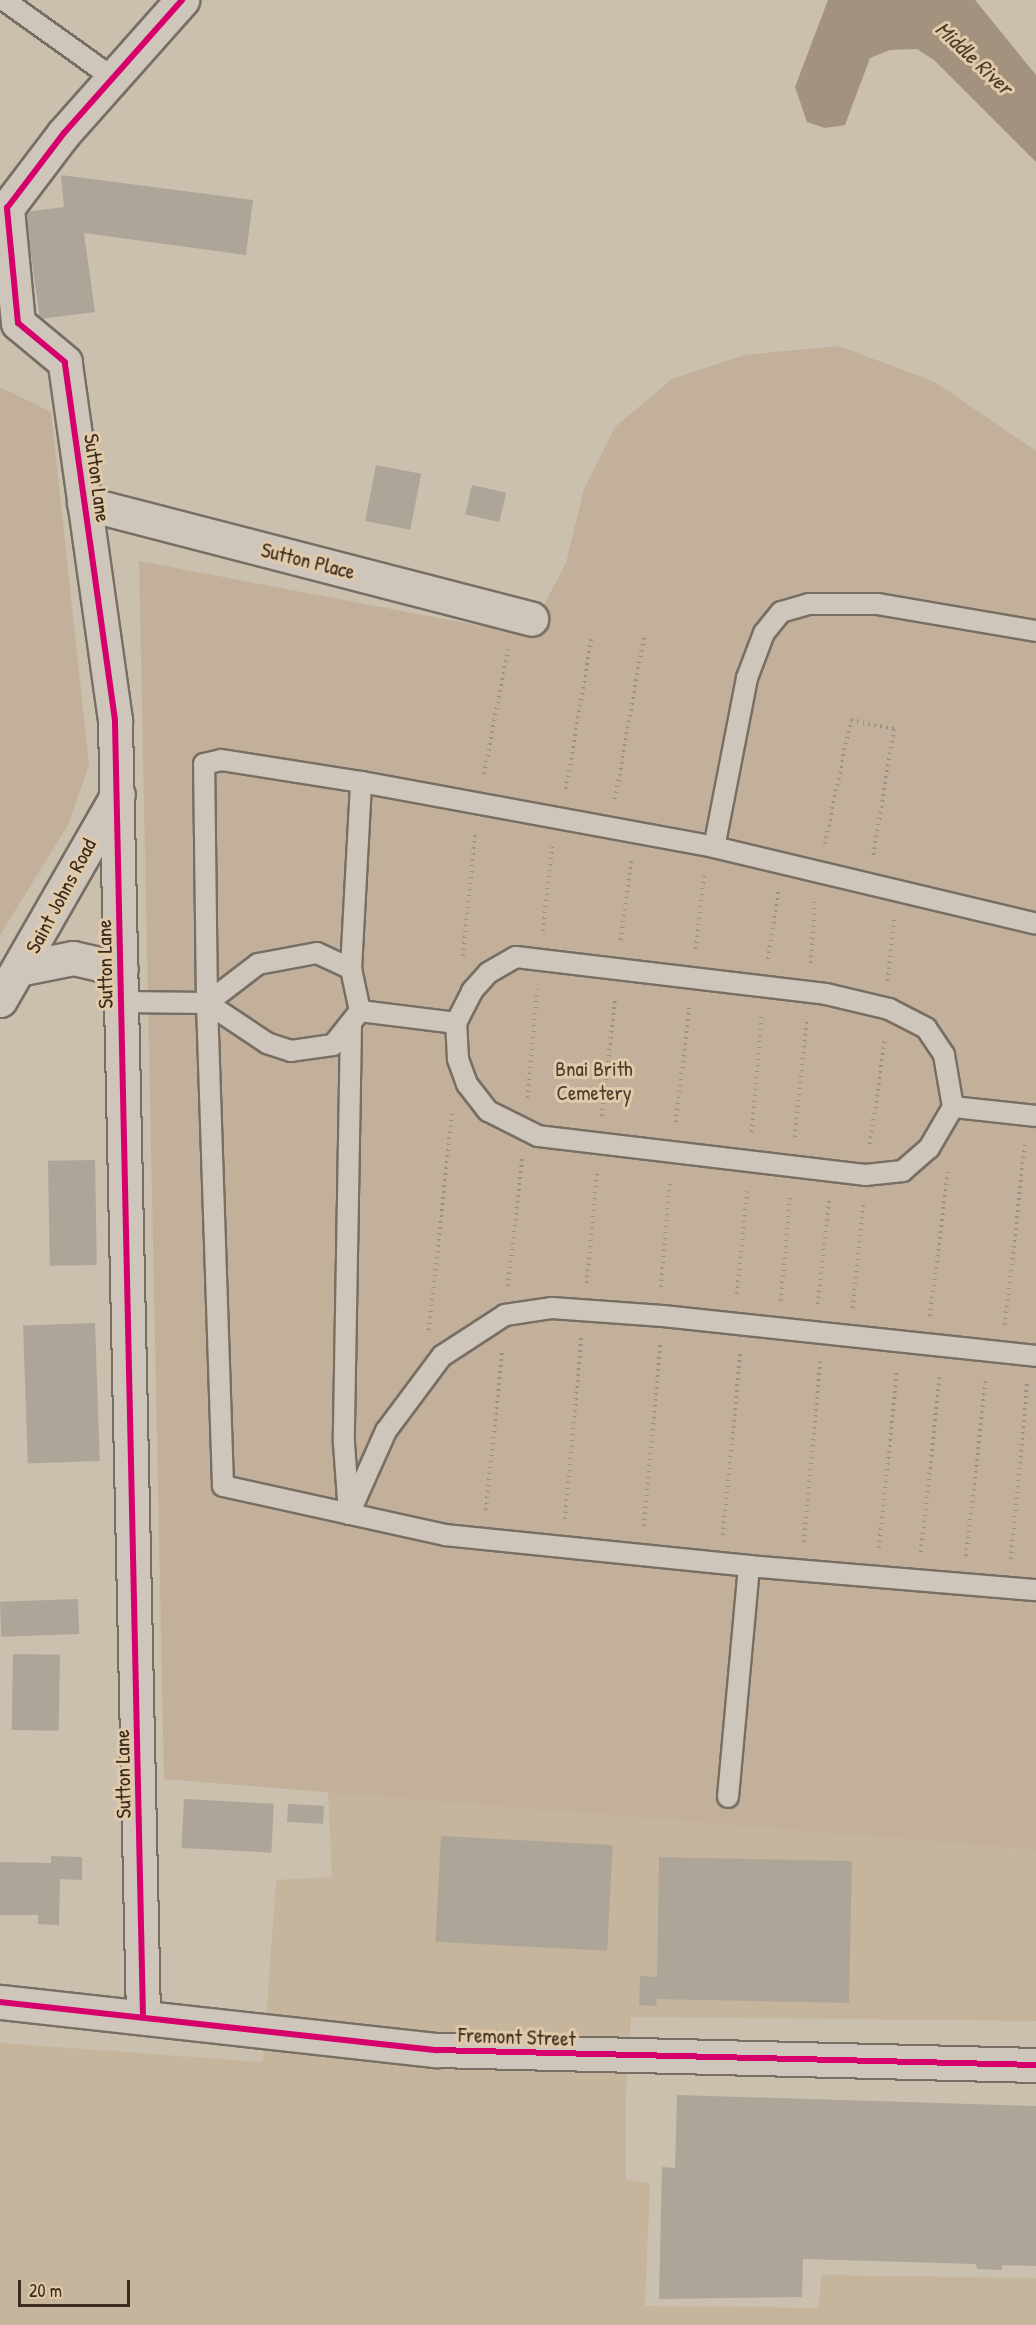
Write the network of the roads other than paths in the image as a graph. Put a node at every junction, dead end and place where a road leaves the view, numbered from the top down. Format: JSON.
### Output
{"nodes":[{"id":1,"x":4,"y":0,"type":"edge"},
{"id":2,"x":182,"y":0,"type":"edge"},
{"id":3,"x":113,"y":78,"type":"junction"},
{"id":4,"x":84,"y":503,"type":"junction"},
{"id":5,"x":520,"y":630,"type":"road end"},
{"id":6,"x":1036,"y":631,"type":"edge"},
{"id":7,"x":361,"y":782,"type":"junction"},
{"id":8,"x":118,"y":794,"type":"junction"},
{"id":9,"x":714,"y":847,"type":"junction"},
{"id":10,"x":1036,"y":924,"type":"edge"},
{"id":11,"x":22,"y":968,"type":"junction"},
{"id":12,"x":121,"y":969,"type":"junction"},
{"id":13,"x":351,"y":969,"type":"junction"},
{"id":14,"x":0,"y":1000,"type":"edge"},
{"id":15,"x":122,"y":1002,"type":"junction"},
{"id":16,"x":207,"y":1003,"type":"junction"},
{"id":17,"x":356,"y":1018,"type":"junction"},
{"id":18,"x":456,"y":1023,"type":"junction"},
{"id":19,"x":953,"y":1107,"type":"junction"},
{"id":20,"x":1036,"y":1116,"type":"edge"},
{"id":21,"x":1036,"y":1356,"type":"edge"},
{"id":22,"x":349,"y":1514,"type":"junction"},
{"id":23,"x":749,"y":1566,"type":"junction"},
{"id":24,"x":1036,"y":1590,"type":"edge"},
{"id":25,"x":728,"y":1797,"type":"dead end"},
{"id":26,"x":0,"y":2002,"type":"edge"},
{"id":27,"x":143,"y":2018,"type":"junction"},
{"id":28,"x":1036,"y":2065,"type":"edge"}],
"edges":[{"from":1,"to":3,"type":"lane"},
{"from":2,"to":3,"type":"street","name":"Sutton Lane"},
{"from":3,"to":4,"type":"street","name":"Sutton Lane"},
{"from":4,"to":5,"type":"street","name":"Sutton Place"},
{"from":4,"to":8,"type":"street","name":"Sutton Lane"},
{"from":6,"to":9,"type":"lane"},
{"from":7,"to":9,"type":"lane"},
{"from":7,"to":13,"type":"lane"},
{"from":7,"to":16,"type":"lane"},
{"from":8,"to":11,"type":"street","name":"Saint Johns Road"},
{"from":8,"to":12,"type":"street","name":"Sutton Lane"},
{"from":9,"to":10,"type":"lane"},
{"from":11,"to":12,"type":"street","name":"Saint Johns Road"},
{"from":11,"to":14,"type":"street","name":"Saint Johns Road"},
{"from":12,"to":15,"type":"street","name":"Sutton Lane"},
{"from":13,"to":16,"type":"lane"},
{"from":13,"to":17,"type":"lane"},
{"from":15,"to":16,"type":"lane"},
{"from":15,"to":27,"type":"street","name":"Sutton Lane"},
{"from":16,"to":17,"type":"lane"},
{"from":16,"to":22,"type":"lane"},
{"from":17,"to":18,"type":"lane"},
{"from":17,"to":22,"type":"lane"},
{"from":18,"to":19,"type":"lane"},
{"from":18,"to":19,"type":"lane"},
{"from":19,"to":20,"type":"lane"},
{"from":21,"to":22,"type":"lane"},
{"from":22,"to":23,"type":"lane"},
{"from":23,"to":24,"type":"lane"},
{"from":23,"to":25,"type":"lane"},
{"from":26,"to":27,"type":"street","name":"Fremont Street"},
{"from":27,"to":28,"type":"street","name":"Fremont Street"}]}
